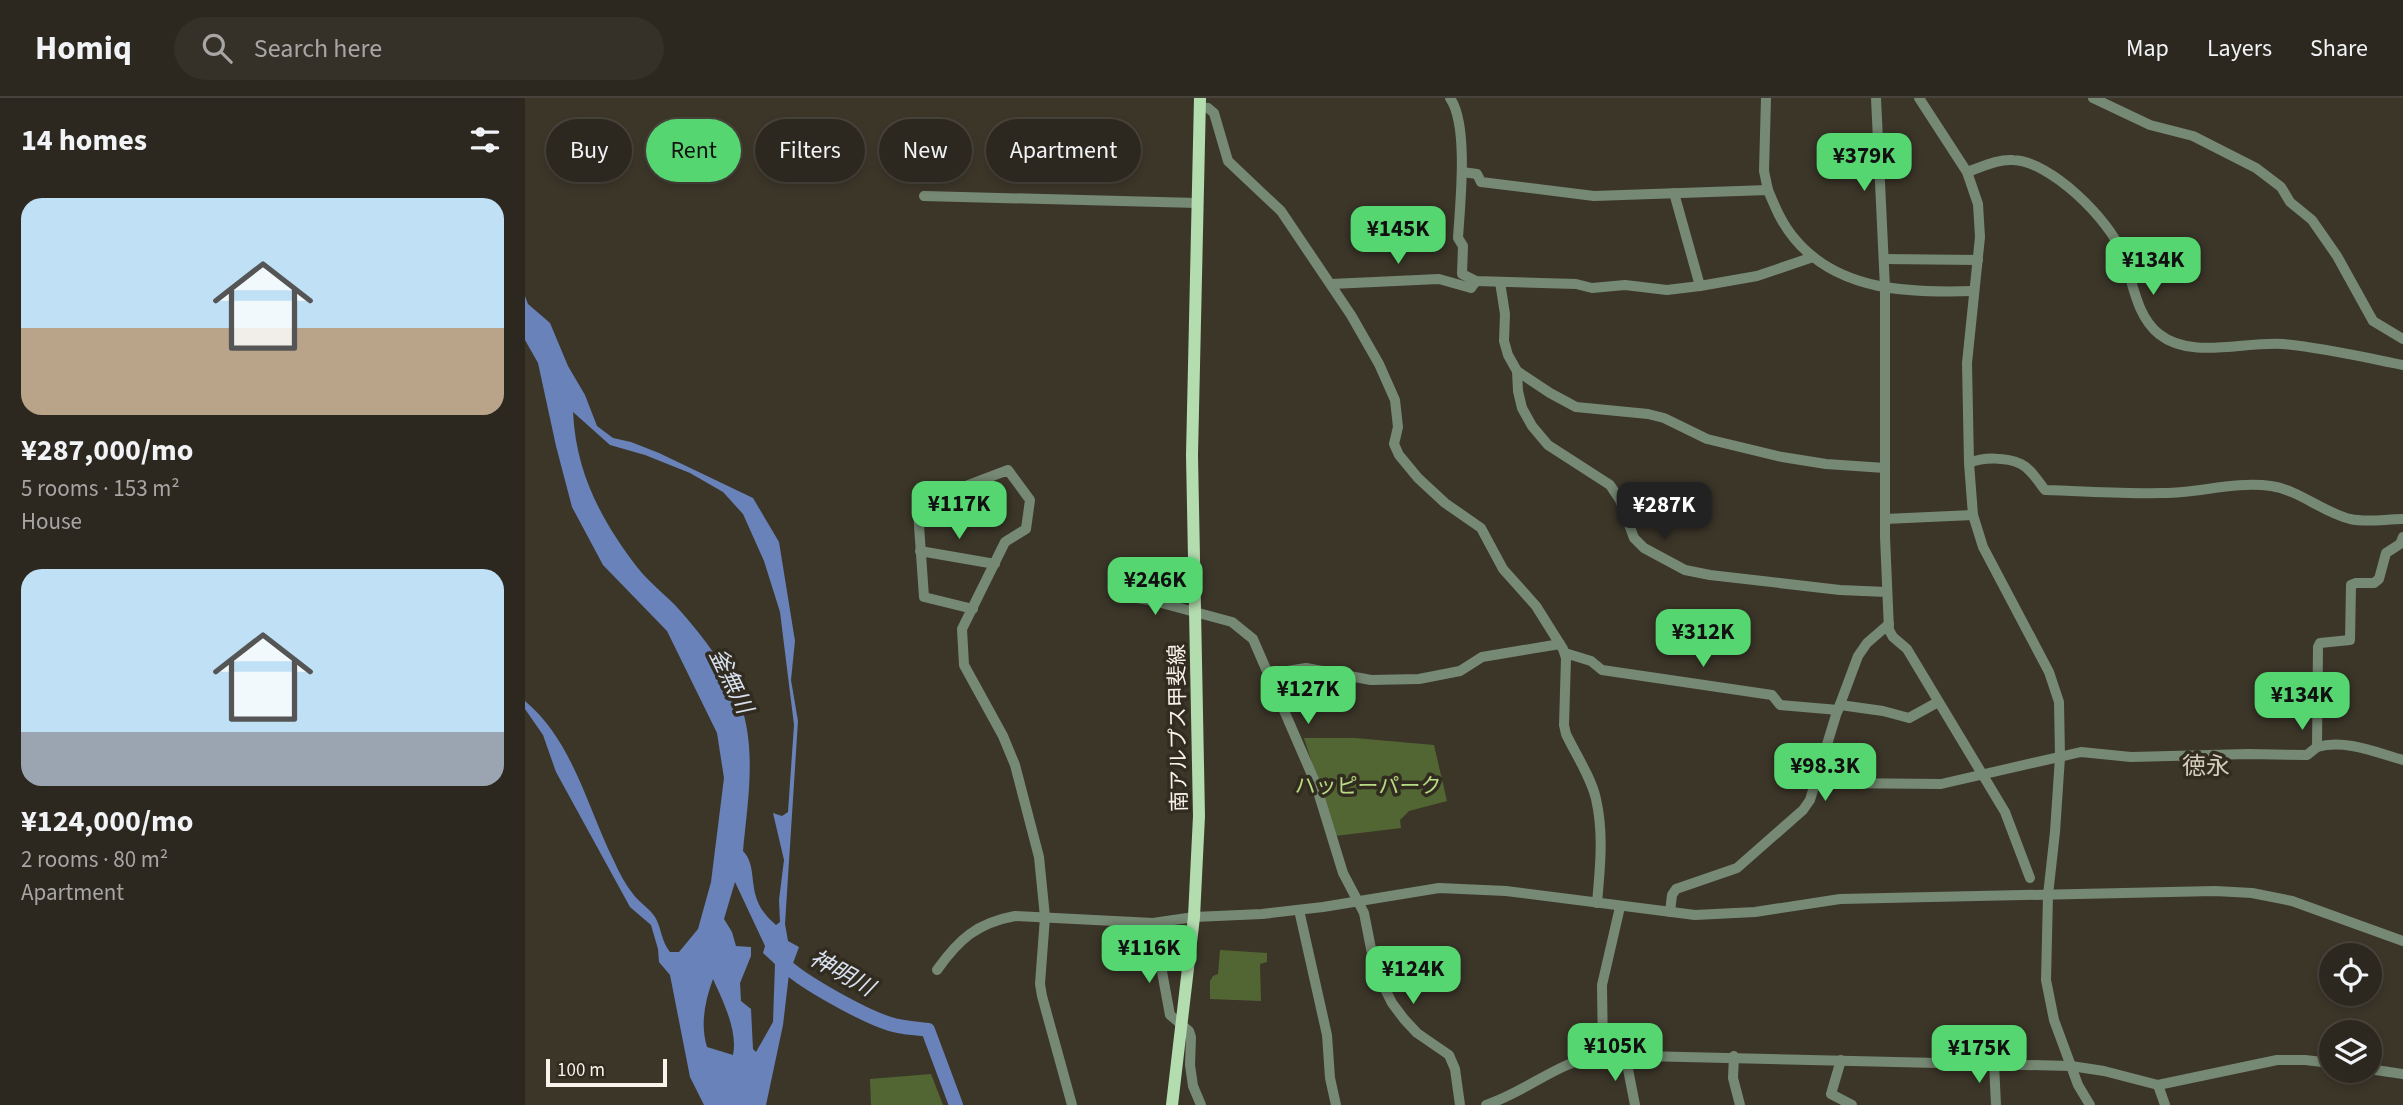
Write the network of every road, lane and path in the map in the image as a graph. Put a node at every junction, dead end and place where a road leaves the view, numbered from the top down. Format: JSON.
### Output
{"nodes":[{"id":1,"x":1450,"y":98,"type":"edge"},
{"id":2,"x":1766,"y":98,"type":"edge"},
{"id":3,"x":1876,"y":98,"type":"edge"},
{"id":4,"x":1919,"y":98,"type":"edge"},
{"id":5,"x":2095,"y":98,"type":"edge"},
{"id":6,"x":1200,"y":102,"type":"edge"},
{"id":7,"x":1462,"y":172,"type":"junction"},
{"id":8,"x":1967,"y":172,"type":"junction"},
{"id":9,"x":1768,"y":190,"type":"junction"},
{"id":10,"x":1674,"y":193,"type":"junction"},
{"id":11,"x":924,"y":196,"type":"dead end"},
{"id":12,"x":1198,"y":203,"type":"junction"},
{"id":13,"x":1812,"y":257,"type":"junction"},
{"id":14,"x":1884,"y":259,"type":"junction"},
{"id":15,"x":1978,"y":260,"type":"junction"},
{"id":16,"x":1476,"y":281,"type":"junction"},
{"id":17,"x":1500,"y":282,"type":"junction"},
{"id":18,"x":1331,"y":284,"type":"junction"},
{"id":19,"x":1700,"y":286,"type":"junction"},
{"id":20,"x":1885,"y":288,"type":"junction"},
{"id":21,"x":1974,"y":291,"type":"junction"},
{"id":22,"x":2403,"y":340,"type":"edge"},
{"id":23,"x":2403,"y":365,"type":"edge"},
{"id":24,"x":1517,"y":371,"type":"junction"},
{"id":25,"x":1969,"y":463,"type":"junction"},
{"id":26,"x":1885,"y":468,"type":"junction"},
{"id":27,"x":1973,"y":515,"type":"junction"},
{"id":28,"x":1885,"y":519,"type":"junction"},
{"id":29,"x":2403,"y":519,"type":"edge"},
{"id":30,"x":2403,"y":537,"type":"edge"},
{"id":31,"x":921,"y":551,"type":"junction"},
{"id":32,"x":995,"y":565,"type":"junction"},
{"id":33,"x":1887,"y":592,"type":"junction"},
{"id":34,"x":1121,"y":595,"type":"dead end"},
{"id":35,"x":973,"y":609,"type":"junction"},
{"id":36,"x":1195,"y":612,"type":"junction"},
{"id":37,"x":1889,"y":624,"type":"junction"},
{"id":38,"x":1562,"y":648,"type":"junction"},
{"id":39,"x":1269,"y":674,"type":"junction"},
{"id":40,"x":1938,"y":702,"type":"junction"},
{"id":41,"x":1839,"y":708,"type":"junction"},
{"id":42,"x":2317,"y":747,"type":"junction"},
{"id":43,"x":2060,"y":757,"type":"junction"},
{"id":44,"x":2403,"y":760,"type":"edge"},
{"id":45,"x":1982,"y":774,"type":"junction"},
{"id":46,"x":1814,"y":786,"type":"junction"},
{"id":47,"x":2030,"y":878,"type":"dead end"},
{"id":48,"x":2047,"y":895,"type":"junction"},
{"id":49,"x":1357,"y":901,"type":"junction"},
{"id":50,"x":1598,"y":903,"type":"junction"},
{"id":51,"x":1621,"y":907,"type":"junction"},
{"id":52,"x":1299,"y":910,"type":"junction"},
{"id":53,"x":1670,"y":912,"type":"junction"},
{"id":54,"x":1045,"y":917,"type":"junction"},
{"id":55,"x":1193,"y":917,"type":"junction"},
{"id":56,"x":1153,"y":923,"type":"junction"},
{"id":57,"x":2403,"y":941,"type":"edge"},
{"id":58,"x":937,"y":970,"type":"dead end"},
{"id":59,"x":1180,"y":1024,"type":"junction"},
{"id":60,"x":1604,"y":1054,"type":"junction"},
{"id":61,"x":1625,"y":1054,"type":"junction"},
{"id":62,"x":1734,"y":1056,"type":"junction"},
{"id":63,"x":1841,"y":1060,"type":"junction"},
{"id":64,"x":2319,"y":1062,"type":"edge"},
{"id":65,"x":1993,"y":1064,"type":"junction"},
{"id":66,"x":2071,"y":1066,"type":"junction"},
{"id":67,"x":2382,"y":1071,"type":"edge"},
{"id":68,"x":2403,"y":1074,"type":"edge"},
{"id":69,"x":2158,"y":1085,"type":"junction"},
{"id":70,"x":1072,"y":1105,"type":"edge"},
{"id":71,"x":1172,"y":1105,"type":"edge"},
{"id":72,"x":1201,"y":1105,"type":"edge"},
{"id":73,"x":1336,"y":1105,"type":"edge"},
{"id":74,"x":1460,"y":1105,"type":"edge"},
{"id":75,"x":1486,"y":1105,"type":"edge"},
{"id":76,"x":1635,"y":1105,"type":"edge"},
{"id":77,"x":1740,"y":1105,"type":"edge"},
{"id":78,"x":1852,"y":1105,"type":"edge"},
{"id":79,"x":1996,"y":1105,"type":"edge"},
{"id":80,"x":2089,"y":1105,"type":"edge"},
{"id":81,"x":2165,"y":1105,"type":"edge"}],
"edges":[{"from":1,"to":7,"type":"street"},
{"from":2,"to":9,"type":"street"},
{"from":3,"to":14,"type":"street"},
{"from":4,"to":8,"type":"street"},
{"from":5,"to":22,"type":"street"},
{"from":6,"to":12,"type":"main road","name":"南アルプス甲斐線"},
{"from":6,"to":18,"type":"street"},
{"from":7,"to":10,"type":"street"},
{"from":7,"to":16,"type":"street"},
{"from":8,"to":15,"type":"street"},
{"from":8,"to":23,"type":"street"},
{"from":9,"to":10,"type":"street"},
{"from":9,"to":13,"type":"street"},
{"from":10,"to":19,"type":"street"},
{"from":11,"to":12,"type":"street"},
{"from":12,"to":36,"type":"main road","name":"南アルプス甲斐線"},
{"from":13,"to":19,"type":"street"},
{"from":13,"to":20,"type":"street"},
{"from":14,"to":15,"type":"street"},
{"from":14,"to":20,"type":"street"},
{"from":15,"to":21,"type":"street"},
{"from":16,"to":17,"type":"street"},
{"from":16,"to":18,"type":"street"},
{"from":17,"to":19,"type":"street"},
{"from":17,"to":24,"type":"street"},
{"from":18,"to":38,"type":"street"},
{"from":20,"to":21,"type":"street"},
{"from":20,"to":26,"type":"street"},
{"from":21,"to":25,"type":"street"},
{"from":24,"to":26,"type":"street"},
{"from":24,"to":33,"type":"street"},
{"from":25,"to":27,"type":"street"},
{"from":25,"to":29,"type":"street"},
{"from":26,"to":28,"type":"street"},
{"from":27,"to":28,"type":"street"},
{"from":27,"to":43,"type":"street"},
{"from":28,"to":33,"type":"street"},
{"from":30,"to":42,"type":"street"},
{"from":31,"to":32,"type":"street"},
{"from":31,"to":32,"type":"street"},
{"from":31,"to":35,"type":"street"},
{"from":32,"to":35,"type":"street"},
{"from":33,"to":37,"type":"street"},
{"from":34,"to":36,"type":"street"},
{"from":35,"to":54,"type":"street"},
{"from":36,"to":39,"type":"street"},
{"from":36,"to":55,"type":"main road","name":"南アルプス甲斐線"},
{"from":37,"to":40,"type":"street"},
{"from":37,"to":41,"type":"street"},
{"from":38,"to":39,"type":"street"},
{"from":38,"to":41,"type":"street"},
{"from":38,"to":50,"type":"street"},
{"from":39,"to":49,"type":"street"},
{"from":40,"to":41,"type":"street"},
{"from":40,"to":45,"type":"street"},
{"from":41,"to":46,"type":"street"},
{"from":42,"to":43,"type":"street"},
{"from":42,"to":44,"type":"street"},
{"from":43,"to":45,"type":"street"},
{"from":43,"to":48,"type":"street"},
{"from":45,"to":46,"type":"street"},
{"from":45,"to":47,"type":"street"},
{"from":46,"to":53,"type":"street"},
{"from":48,"to":53,"type":"street"},
{"from":48,"to":57,"type":"street"},
{"from":48,"to":66,"type":"street"},
{"from":49,"to":50,"type":"street"},
{"from":49,"to":52,"type":"street"},
{"from":49,"to":74,"type":"street"},
{"from":50,"to":51,"type":"street"},
{"from":51,"to":53,"type":"street"},
{"from":51,"to":60,"type":"street"},
{"from":52,"to":55,"type":"street"},
{"from":52,"to":73,"type":"street"},
{"from":54,"to":56,"type":"street"},
{"from":54,"to":58,"type":"street"},
{"from":54,"to":70,"type":"street"},
{"from":55,"to":56,"type":"street"},
{"from":55,"to":59,"type":"main road","name":"南アルプス甲斐線"},
{"from":56,"to":59,"type":"street"},
{"from":59,"to":71,"type":"main road","name":"南アルプス甲斐線"},
{"from":59,"to":72,"type":"street"},
{"from":60,"to":61,"type":"street"},
{"from":60,"to":75,"type":"street"},
{"from":61,"to":62,"type":"street"},
{"from":61,"to":76,"type":"street"},
{"from":62,"to":63,"type":"street"},
{"from":62,"to":77,"type":"street"},
{"from":63,"to":65,"type":"street"},
{"from":63,"to":78,"type":"street"},
{"from":64,"to":69,"type":"street"},
{"from":65,"to":66,"type":"street"},
{"from":65,"to":79,"type":"street"},
{"from":66,"to":69,"type":"street"},
{"from":66,"to":80,"type":"street"},
{"from":67,"to":68,"type":"street"},
{"from":69,"to":81,"type":"street"}]}
